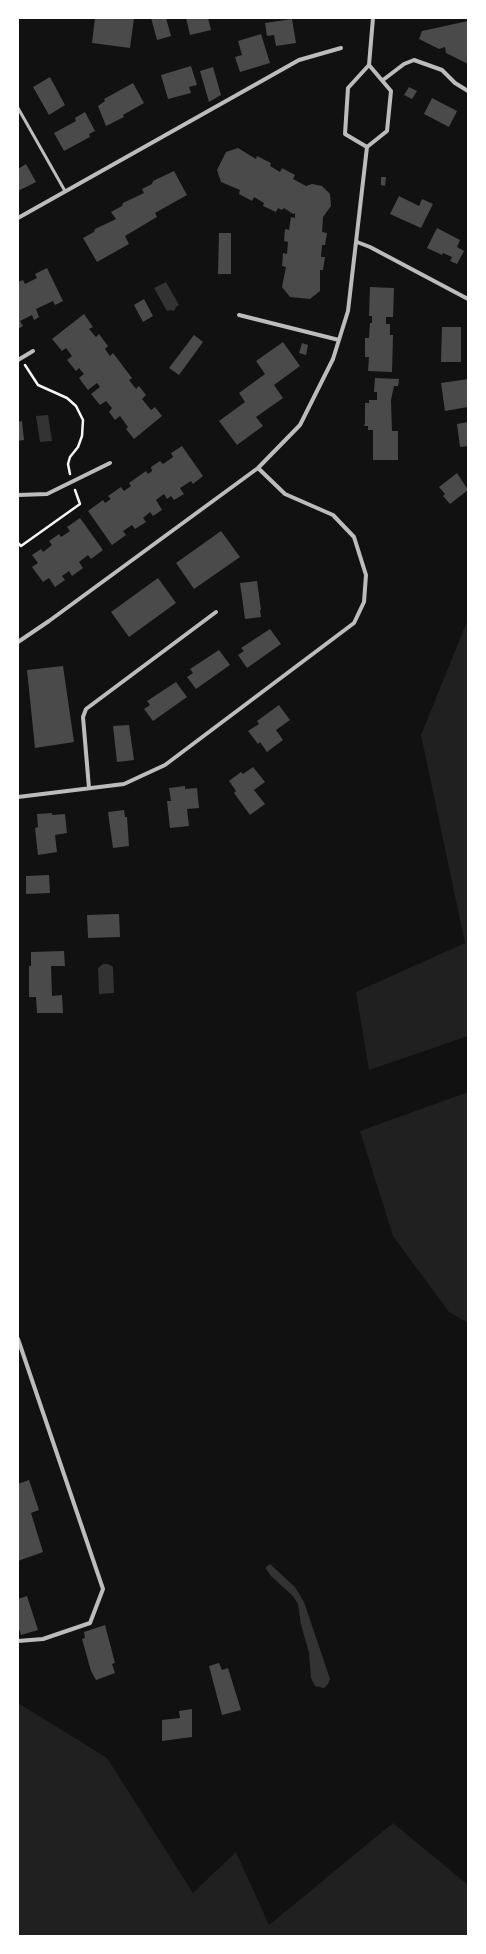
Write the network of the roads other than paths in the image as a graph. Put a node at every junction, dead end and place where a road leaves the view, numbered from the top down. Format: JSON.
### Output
{"nodes":[{"id":1,"x":372,"y":18,"type":"edge"},
{"id":2,"x":341,"y":48,"type":"dead end"},
{"id":3,"x":369,"y":65,"type":"junction"},
{"id":4,"x":383,"y":80,"type":"junction"},
{"id":5,"x":468,"y":91,"type":"edge"},
{"id":6,"x":18,"y":108,"type":"edge"},
{"id":7,"x":367,"y":147,"type":"junction"},
{"id":8,"x":65,"y":191,"type":"junction"},
{"id":9,"x":18,"y":218,"type":"edge"},
{"id":10,"x":357,"y":242,"type":"junction"},
{"id":11,"x":468,"y":299,"type":"edge"},
{"id":12,"x":239,"y":315,"type":"dead end"},
{"id":13,"x":339,"y":340,"type":"junction"},
{"id":14,"x":33,"y":351,"type":"dead end"},
{"id":15,"x":19,"y":359,"type":"edge"},
{"id":16,"x":110,"y":464,"type":"dead end"},
{"id":17,"x":258,"y":468,"type":"junction"},
{"id":18,"x":18,"y":495,"type":"edge"},
{"id":19,"x":216,"y":612,"type":"dead end"},
{"id":20,"x":18,"y":642,"type":"edge"},
{"id":21,"x":89,"y":788,"type":"junction"},
{"id":22,"x":18,"y":796,"type":"edge"},
{"id":23,"x":18,"y":1339,"type":"edge"},
{"id":24,"x":18,"y":1641,"type":"edge"}],
"edges":[{"from":1,"to":3,"type":"street"},
{"from":2,"to":8,"type":"street"},
{"from":3,"to":4,"type":"street"},
{"from":3,"to":7,"type":"street"},
{"from":4,"to":5,"type":"street"},
{"from":4,"to":7,"type":"street"},
{"from":6,"to":8,"type":"lane"},
{"from":7,"to":10,"type":"street"},
{"from":8,"to":9,"type":"street"},
{"from":10,"to":11,"type":"street"},
{"from":10,"to":13,"type":"street"},
{"from":12,"to":13,"type":"street"},
{"from":13,"to":17,"type":"street"},
{"from":14,"to":15,"type":"street"},
{"from":16,"to":18,"type":"street"},
{"from":17,"to":20,"type":"street"},
{"from":17,"to":21,"type":"street"},
{"from":19,"to":21,"type":"street"},
{"from":21,"to":22,"type":"street"},
{"from":23,"to":24,"type":"street"}]}
